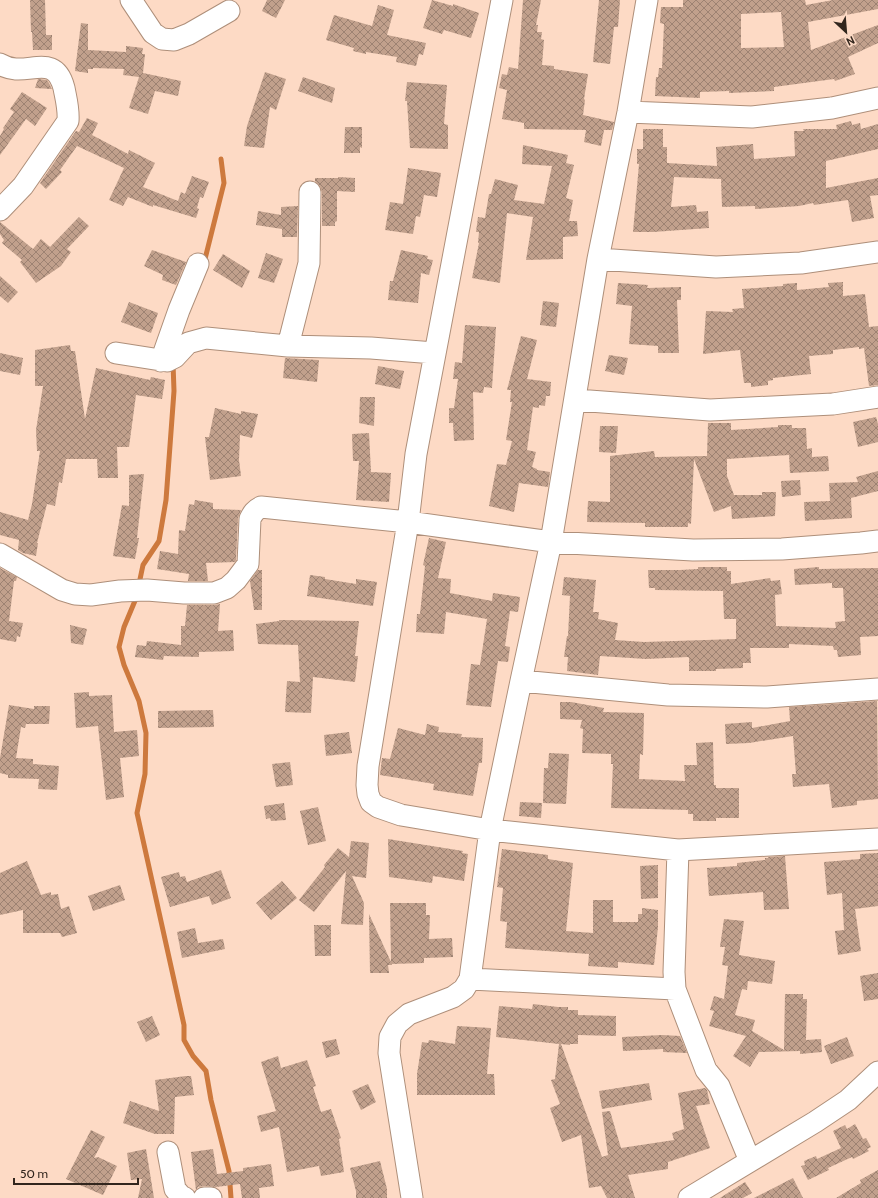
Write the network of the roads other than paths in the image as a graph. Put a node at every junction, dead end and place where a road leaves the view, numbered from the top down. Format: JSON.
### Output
{"nodes":[{"id":1,"x":131,"y":0,"type":"edge"},
{"id":2,"x":502,"y":0,"type":"edge"},
{"id":3,"x":647,"y":0,"type":"edge"},
{"id":4,"x":229,"y":10,"type":"dead end"},
{"id":5,"x":0,"y":64,"type":"edge"},
{"id":6,"x":878,"y":98,"type":"edge"},
{"id":7,"x":628,"y":112,"type":"junction"},
{"id":8,"x":310,"y":192,"type":"dead end"},
{"id":9,"x":0,"y":210,"type":"edge"},
{"id":10,"x":878,"y":252,"type":"edge"},
{"id":11,"x":598,"y":259,"type":"junction"},
{"id":12,"x":198,"y":264,"type":"dead end"},
{"id":13,"x":288,"y":346,"type":"junction"},
{"id":14,"x":116,"y":353,"type":"dead end"},
{"id":15,"x":434,"y":353,"type":"junction"},
{"id":16,"x":167,"y":359,"type":"junction"},
{"id":17,"x":878,"y":397,"type":"edge"},
{"id":18,"x":576,"y":400,"type":"junction"},
{"id":19,"x":408,"y":522,"type":"junction"},
{"id":20,"x":878,"y":541,"type":"edge"},
{"id":21,"x":552,"y":542,"type":"junction"},
{"id":22,"x":0,"y":554,"type":"edge"},
{"id":23,"x":520,"y":681,"type":"junction"},
{"id":24,"x":878,"y":689,"type":"edge"},
{"id":25,"x":490,"y":830,"type":"junction"},
{"id":26,"x":878,"y":839,"type":"edge"},
{"id":27,"x":678,"y":850,"type":"junction"},
{"id":28,"x":470,"y":979,"type":"junction"},
{"id":29,"x":675,"y":989,"type":"junction"},
{"id":30,"x":878,"y":1072,"type":"edge"},
{"id":31,"x":168,"y":1152,"type":"dead end"},
{"id":32,"x":750,"y":1161,"type":"junction"},
{"id":33,"x":185,"y":1198,"type":"edge"},
{"id":34,"x":204,"y":1198,"type":"edge"},
{"id":35,"x":211,"y":1198,"type":"edge"},
{"id":36,"x":412,"y":1198,"type":"edge"},
{"id":37,"x":689,"y":1198,"type":"edge"}],
"edges":[{"from":1,"to":4,"type":"street"},
{"from":2,"to":15,"type":"street"},
{"from":3,"to":7,"type":"street"},
{"from":5,"to":9,"type":"street"},
{"from":6,"to":7,"type":"street"},
{"from":7,"to":11,"type":"street"},
{"from":8,"to":13,"type":"street"},
{"from":10,"to":11,"type":"street"},
{"from":11,"to":18,"type":"street"},
{"from":12,"to":16,"type":"street"},
{"from":13,"to":15,"type":"street"},
{"from":13,"to":16,"type":"street"},
{"from":14,"to":16,"type":"street"},
{"from":15,"to":19,"type":"street"},
{"from":17,"to":18,"type":"street"},
{"from":18,"to":21,"type":"street"},
{"from":19,"to":21,"type":"street"},
{"from":19,"to":22,"type":"street"},
{"from":19,"to":25,"type":"street"},
{"from":20,"to":21,"type":"street"},
{"from":21,"to":23,"type":"street"},
{"from":23,"to":24,"type":"street"},
{"from":23,"to":25,"type":"street"},
{"from":25,"to":27,"type":"street"},
{"from":25,"to":28,"type":"street"},
{"from":26,"to":27,"type":"street"},
{"from":27,"to":29,"type":"street"},
{"from":28,"to":29,"type":"street"},
{"from":28,"to":36,"type":"street"},
{"from":29,"to":32,"type":"street"},
{"from":30,"to":32,"type":"street"},
{"from":31,"to":33,"type":"street"},
{"from":32,"to":37,"type":"street"},
{"from":34,"to":35,"type":"street"}]}
